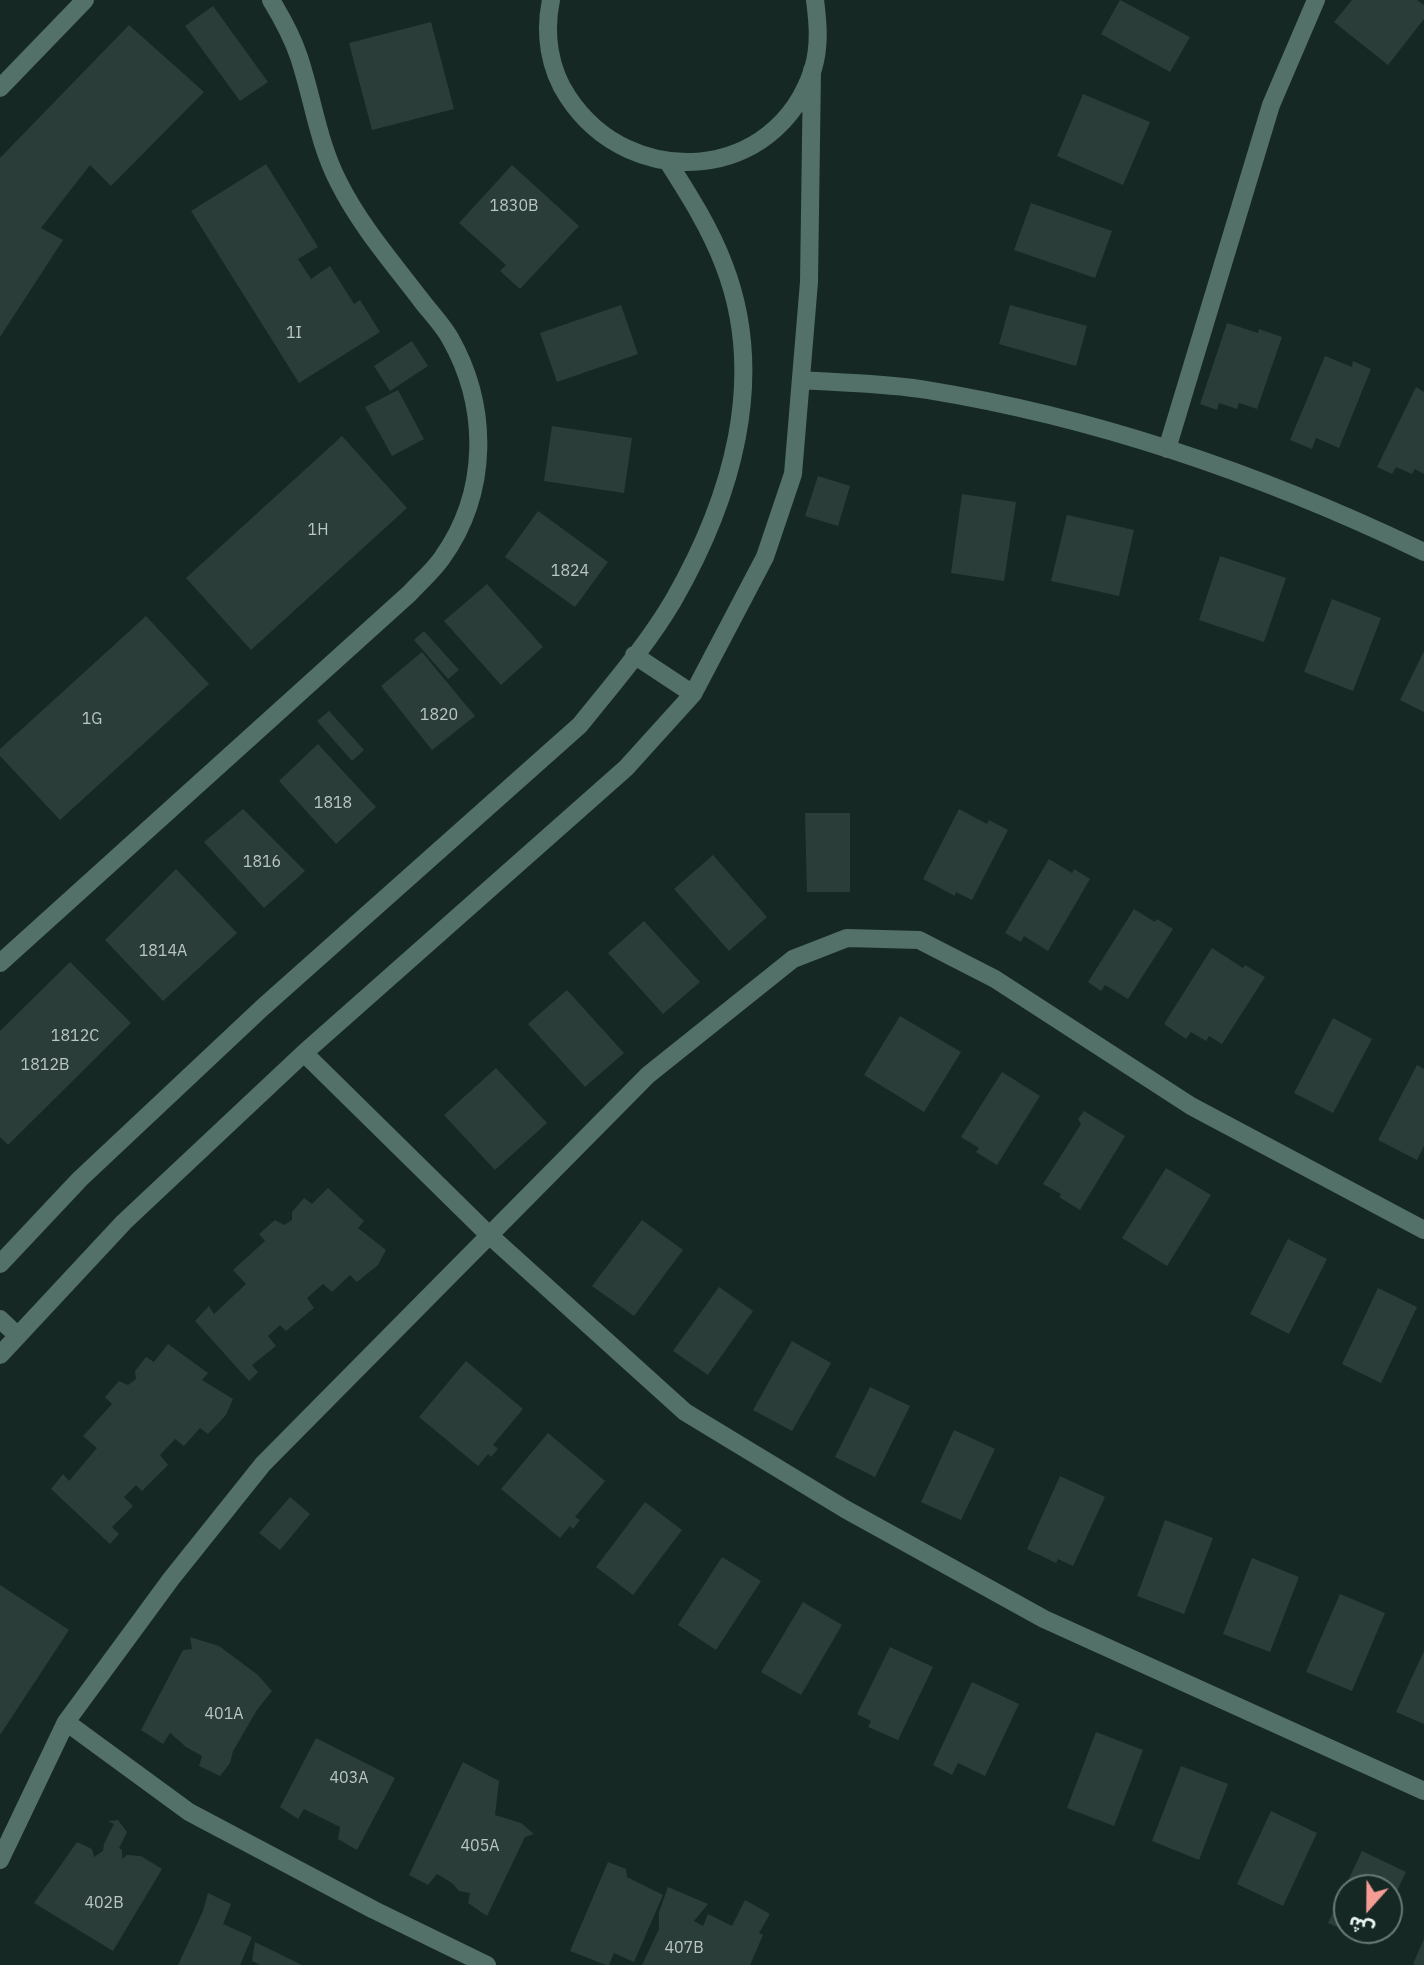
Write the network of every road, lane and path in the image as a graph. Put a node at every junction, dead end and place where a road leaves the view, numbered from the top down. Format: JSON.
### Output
{"nodes":[{"id":1,"x":85,"y":0,"type":"edge"},
{"id":2,"x":271,"y":0,"type":"edge"},
{"id":3,"x":551,"y":0,"type":"edge"},
{"id":4,"x":815,"y":0,"type":"edge"},
{"id":5,"x":831,"y":0,"type":"edge"},
{"id":6,"x":1316,"y":0,"type":"edge"},
{"id":7,"x":818,"y":24,"type":"junction"},
{"id":8,"x":812,"y":69,"type":"junction"},
{"id":9,"x":0,"y":88,"type":"edge"},
{"id":10,"x":668,"y":162,"type":"junction"},
{"id":11,"x":801,"y":380,"type":"junction"},
{"id":12,"x":1167,"y":449,"type":"junction"},
{"id":13,"x":1424,"y":552,"type":"edge"},
{"id":14,"x":634,"y":655,"type":"junction"},
{"id":15,"x":692,"y":694,"type":"junction"},
{"id":16,"x":0,"y":963,"type":"edge"},
{"id":17,"x":304,"y":1053,"type":"junction"},
{"id":18,"x":1424,"y":1230,"type":"edge"},
{"id":19,"x":488,"y":1234,"type":"junction"},
{"id":20,"x":0,"y":1264,"type":"edge"},
{"id":21,"x":0,"y":1319,"type":"edge"},
{"id":22,"x":18,"y":1336,"type":"junction"},
{"id":23,"x":0,"y":1355,"type":"edge"},
{"id":24,"x":66,"y":1722,"type":"junction"},
{"id":25,"x":1424,"y":1791,"type":"edge"},
{"id":26,"x":0,"y":1860,"type":"edge"},
{"id":27,"x":486,"y":1965,"type":"edge"}],
"edges":[{"from":1,"to":9,"type":"street"},
{"from":2,"to":16,"type":"street"},
{"from":3,"to":10,"type":"street"},
{"from":4,"to":7,"type":"street"},
{"from":5,"to":7,"type":"street"},
{"from":6,"to":12,"type":"street"},
{"from":7,"to":8,"type":"street"},
{"from":8,"to":10,"type":"street"},
{"from":8,"to":11,"type":"street"},
{"from":10,"to":14,"type":"street"},
{"from":11,"to":12,"type":"street"},
{"from":11,"to":15,"type":"street"},
{"from":12,"to":13,"type":"street"},
{"from":14,"to":15,"type":"street"},
{"from":14,"to":20,"type":"street"},
{"from":15,"to":17,"type":"street"},
{"from":17,"to":19,"type":"street"},
{"from":17,"to":22,"type":"street"},
{"from":18,"to":19,"type":"street"},
{"from":19,"to":24,"type":"street"},
{"from":19,"to":25,"type":"street"},
{"from":21,"to":22,"type":"street"},
{"from":22,"to":23,"type":"street"},
{"from":24,"to":26,"type":"street"},
{"from":24,"to":27,"type":"street"}]}
